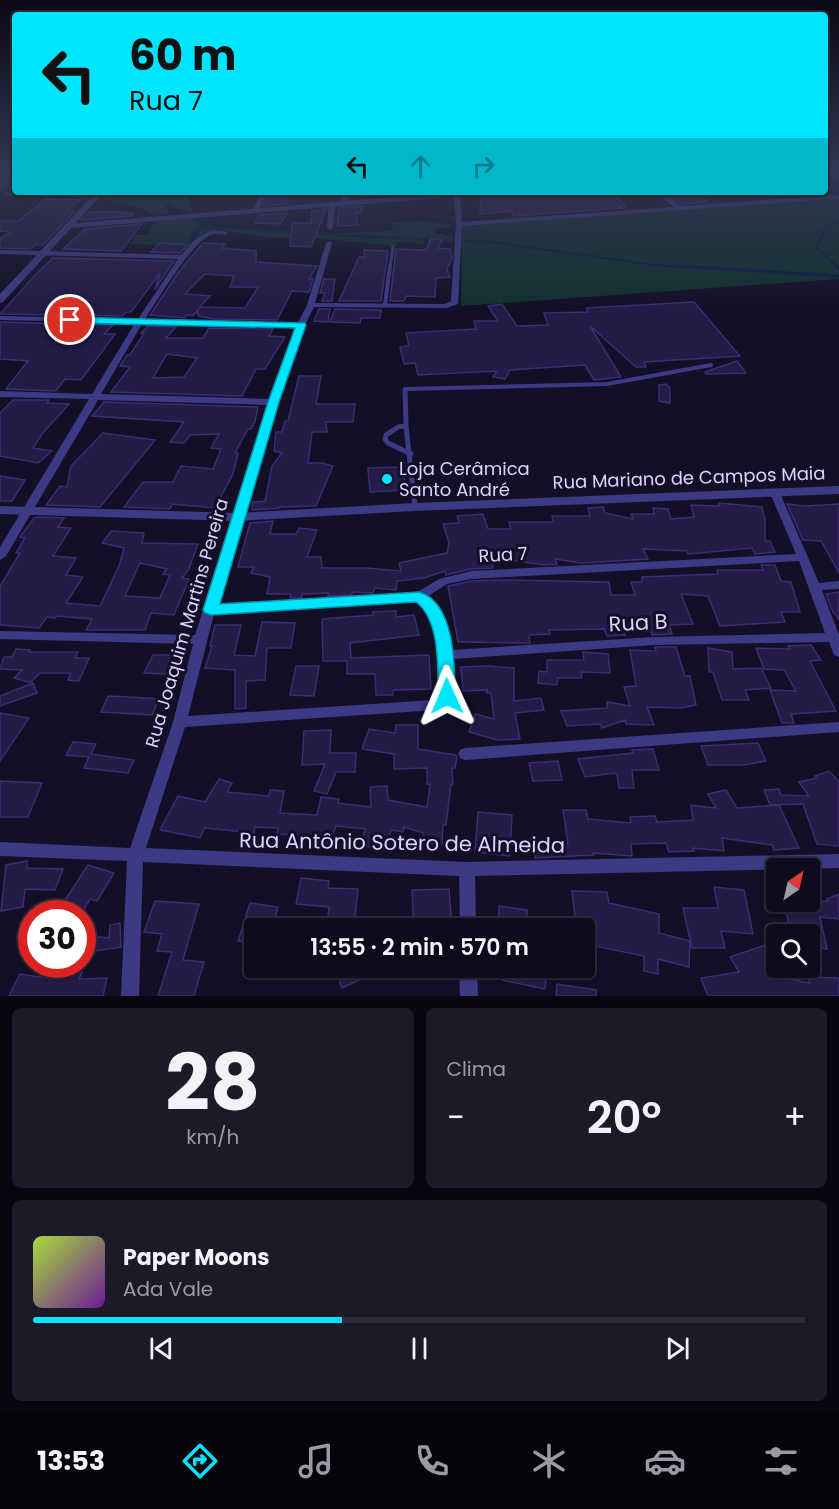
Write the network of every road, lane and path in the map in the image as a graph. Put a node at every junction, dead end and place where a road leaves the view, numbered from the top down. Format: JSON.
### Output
{"nodes":[{"id":1,"x":78,"y":215,"type":"edge"},
{"id":2,"x":197,"y":215,"type":"edge"},
{"id":3,"x":331,"y":215,"type":"edge"},
{"id":4,"x":458,"y":215,"type":"edge"},
{"id":5,"x":569,"y":215,"type":"edge"},
{"id":6,"x":459,"y":224,"type":"junction"},
{"id":7,"x":68,"y":226,"type":"junction"},
{"id":8,"x":330,"y":228,"type":"dead end"},
{"id":9,"x":225,"y":233,"type":"dead end"},
{"id":10,"x":328,"y":243,"type":"dead end"},
{"id":11,"x":393,"y":246,"type":"dead end"},
{"id":12,"x":0,"y":252,"type":"edge"},
{"id":13,"x":42,"y":253,"type":"junction"},
{"id":14,"x":183,"y":256,"type":"junction"},
{"id":15,"x":0,"y":300,"type":"edge"},
{"id":16,"x":311,"y":305,"type":"junction"},
{"id":17,"x":385,"y":305,"type":"junction"},
{"id":18,"x":0,"y":318,"type":"edge"},
{"id":19,"x":140,"y":321,"type":"junction"},
{"id":20,"x":301,"y":325,"type":"junction"},
{"id":21,"x":711,"y":365,"type":"dead end"},
{"id":22,"x":0,"y":394,"type":"edge"},
{"id":23,"x":96,"y":396,"type":"junction"},
{"id":24,"x":273,"y":402,"type":"junction"},
{"id":25,"x":406,"y":426,"type":"junction"},
{"id":26,"x":411,"y":454,"type":"junction"},
{"id":27,"x":839,"y":490,"type":"edge"},
{"id":28,"x":775,"y":493,"type":"junction"},
{"id":29,"x":415,"y":507,"type":"junction"},
{"id":30,"x":0,"y":510,"type":"edge"},
{"id":31,"x":27,"y":511,"type":"junction"},
{"id":32,"x":238,"y":517,"type":"junction"},
{"id":33,"x":0,"y":556,"type":"edge"},
{"id":34,"x":803,"y":556,"type":"junction"},
{"id":35,"x":839,"y":585,"type":"edge"},
{"id":36,"x":814,"y":587,"type":"junction"},
{"id":37,"x":419,"y":597,"type":"junction"},
{"id":38,"x":211,"y":610,"type":"junction"},
{"id":39,"x":0,"y":635,"type":"edge"},
{"id":40,"x":832,"y":637,"type":"junction"},
{"id":41,"x":200,"y":640,"type":"junction"},
{"id":42,"x":839,"y":652,"type":"edge"},
{"id":43,"x":446,"y":655,"type":"junction"},
{"id":44,"x":180,"y":722,"type":"junction"},
{"id":45,"x":839,"y":727,"type":"edge"},
{"id":46,"x":465,"y":754,"type":"dead end"},
{"id":47,"x":0,"y":849,"type":"edge"},
{"id":48,"x":135,"y":856,"type":"junction"},
{"id":49,"x":839,"y":861,"type":"edge"},
{"id":50,"x":467,"y":869,"type":"junction"},
{"id":51,"x":468,"y":918,"type":"edge"},
{"id":52,"x":468,"y":978,"type":"edge"},
{"id":53,"x":130,"y":996,"type":"edge"},
{"id":54,"x":469,"y":996,"type":"edge"}],
"edges":[{"from":1,"to":7,"type":"street"},
{"from":2,"to":7,"type":"street"},
{"from":3,"to":8,"type":"street"},
{"from":4,"to":6,"type":"street"},
{"from":5,"to":6,"type":"street"},
{"from":6,"to":17,"type":"street"},
{"from":7,"to":13,"type":"street"},
{"from":9,"to":14,"type":"street"},
{"from":10,"to":16,"type":"street","name":"Rua Joaquim Martins Pereira"},
{"from":11,"to":17,"type":"lane"},
{"from":12,"to":13,"type":"street"},
{"from":13,"to":14,"type":"street"},
{"from":13,"to":15,"type":"street"},
{"from":14,"to":19,"type":"street"},
{"from":16,"to":17,"type":"street"},
{"from":16,"to":20,"type":"street","name":"Rua Joaquim Martins Pereira"},
{"from":18,"to":19,"type":"street"},
{"from":19,"to":20,"type":"street"},
{"from":19,"to":23,"type":"street"},
{"from":20,"to":24,"type":"street","name":"Rua Joaquim Martins Pereira"},
{"from":21,"to":25,"type":"lane"},
{"from":22,"to":23,"type":"street"},
{"from":23,"to":24,"type":"street"},
{"from":23,"to":31,"type":"street"},
{"from":24,"to":32,"type":"street","name":"Rua Joaquim Martins Pereira"},
{"from":25,"to":26,"type":"lane"},
{"from":25,"to":26,"type":"lane"},
{"from":26,"to":29,"type":"lane"},
{"from":27,"to":28,"type":"street","name":"Rua Mariano de Campos Maia"},
{"from":28,"to":29,"type":"street","name":"Rua Mariano de Campos Maia"},
{"from":28,"to":34,"type":"street"},
{"from":29,"to":32,"type":"street","name":"Rua Mariano de Campos Maia"},
{"from":30,"to":31,"type":"street","name":"Rua Mariano de Campos Maia"},
{"from":31,"to":32,"type":"street","name":"Rua Mariano de Campos Maia"},
{"from":31,"to":33,"type":"street"},
{"from":32,"to":38,"type":"street","name":"Rua Joaquim Martins Pereira"},
{"from":34,"to":36,"type":"street"},
{"from":34,"to":37,"type":"street","name":"Rua 7"},
{"from":35,"to":36,"type":"street"},
{"from":36,"to":40,"type":"street"},
{"from":37,"to":38,"type":"street"},
{"from":37,"to":43,"type":"street"},
{"from":38,"to":41,"type":"street","name":"Rua Joaquim Martins Pereira"},
{"from":39,"to":41,"type":"street"},
{"from":40,"to":42,"type":"street"},
{"from":40,"to":43,"type":"street","name":"Rua B"},
{"from":41,"to":44,"type":"street","name":"Rua Joaquim Martins Pereira"},
{"from":43,"to":44,"type":"street"},
{"from":44,"to":48,"type":"street","name":"Rua Joaquim Martins Pereira"},
{"from":45,"to":46,"type":"street"},
{"from":47,"to":48,"type":"street","name":"Rua Antônio Sotero de Almeida"},
{"from":48,"to":50,"type":"street","name":"Rua Antônio Sotero de Almeida"},
{"from":48,"to":53,"type":"street","name":"Rua Joaquim Martins Pereira"},
{"from":49,"to":50,"type":"street","name":"Rua Antônio Sotero de Almeida"},
{"from":50,"to":51,"type":"street"},
{"from":52,"to":54,"type":"street"}]}
